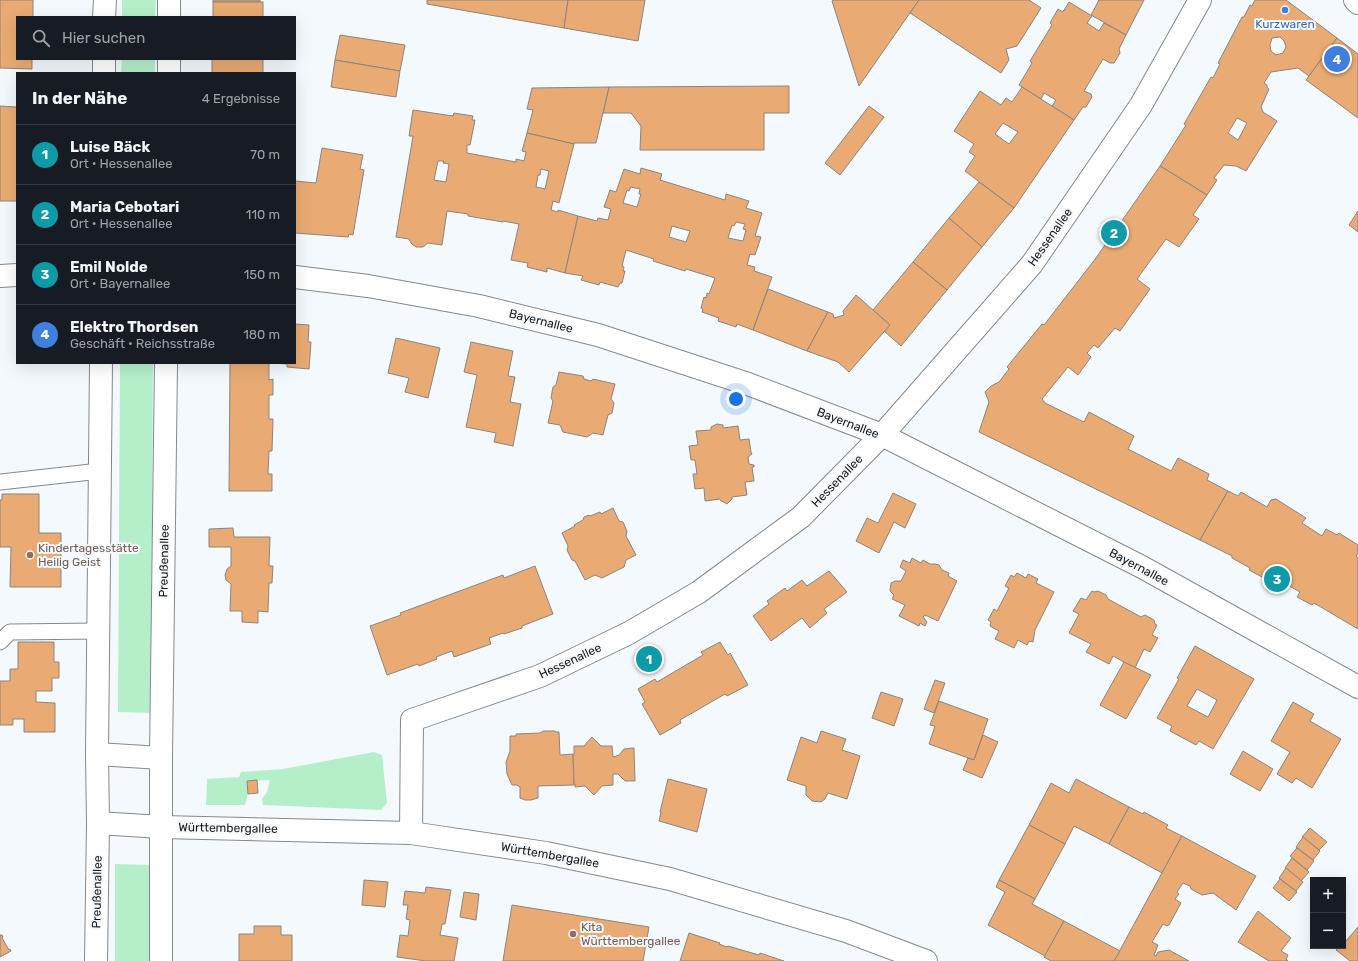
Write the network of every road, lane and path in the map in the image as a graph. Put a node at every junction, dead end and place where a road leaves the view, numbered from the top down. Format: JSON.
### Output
{"nodes":[{"id":1,"x":105,"y":0,"type":"edge"},
{"id":2,"x":170,"y":0,"type":"edge"},
{"id":3,"x":1200,"y":0,"type":"edge"},
{"id":4,"x":1355,"y":0,"type":"edge"},
{"id":5,"x":1358,"y":3,"type":"edge"},
{"id":6,"x":104,"y":16,"type":"edge"},
{"id":7,"x":169,"y":16,"type":"edge"},
{"id":8,"x":104,"y":60,"type":"edge"},
{"id":9,"x":169,"y":60,"type":"edge"},
{"id":10,"x":104,"y":72,"type":"edge"},
{"id":11,"x":169,"y":72,"type":"edge"},
{"id":12,"x":16,"y":275,"type":"edge"},
{"id":13,"x":0,"y":276,"type":"edge"},
{"id":14,"x":296,"y":277,"type":"edge"},
{"id":15,"x":101,"y":364,"type":"edge"},
{"id":16,"x":166,"y":364,"type":"edge"},
{"id":17,"x":882,"y":435,"type":"junction"},
{"id":18,"x":100,"y":472,"type":"junction"},
{"id":19,"x":0,"y":482,"type":"edge"},
{"id":20,"x":98,"y":631,"type":"junction"},
{"id":21,"x":0,"y":642,"type":"edge"},
{"id":22,"x":1358,"y":687,"type":"edge"},
{"id":23,"x":97,"y":754,"type":"junction"},
{"id":24,"x":161,"y":758,"type":"junction"},
{"id":25,"x":98,"y":823,"type":"junction"},
{"id":26,"x":161,"y":827,"type":"junction"},
{"id":27,"x":411,"y":833,"type":"junction"},
{"id":28,"x":96,"y":961,"type":"edge"},
{"id":29,"x":161,"y":961,"type":"edge"},
{"id":30,"x":926,"y":961,"type":"edge"}],
"edges":[{"from":1,"to":6,"type":"street"},
{"from":2,"to":7,"type":"street"},
{"from":3,"to":17,"type":"street","name":"Hessenallee"},
{"from":4,"to":5,"type":"street"},
{"from":8,"to":10,"type":"street"},
{"from":9,"to":11,"type":"street"},
{"from":12,"to":13,"type":"street"},
{"from":14,"to":17,"type":"street","name":"Bayernallee"},
{"from":15,"to":18,"type":"street","name":"Preußenallee"},
{"from":16,"to":24,"type":"street","name":"Preußenallee"},
{"from":17,"to":22,"type":"street","name":"Bayernallee"},
{"from":17,"to":27,"type":"street","name":"Hessenallee"},
{"from":18,"to":19,"type":"lane"},
{"from":18,"to":20,"type":"street","name":"Preußenallee"},
{"from":20,"to":21,"type":"lane"},
{"from":20,"to":23,"type":"street","name":"Preußenallee"},
{"from":23,"to":24,"type":"street"},
{"from":23,"to":25,"type":"street","name":"Preußenallee"},
{"from":24,"to":26,"type":"street","name":"Preußenallee"},
{"from":25,"to":26,"type":"street"},
{"from":25,"to":28,"type":"street","name":"Preußenallee"},
{"from":26,"to":27,"type":"street","name":"Württembergallee"},
{"from":26,"to":29,"type":"street","name":"Preußenallee"},
{"from":27,"to":30,"type":"street","name":"Württembergallee"}]}
